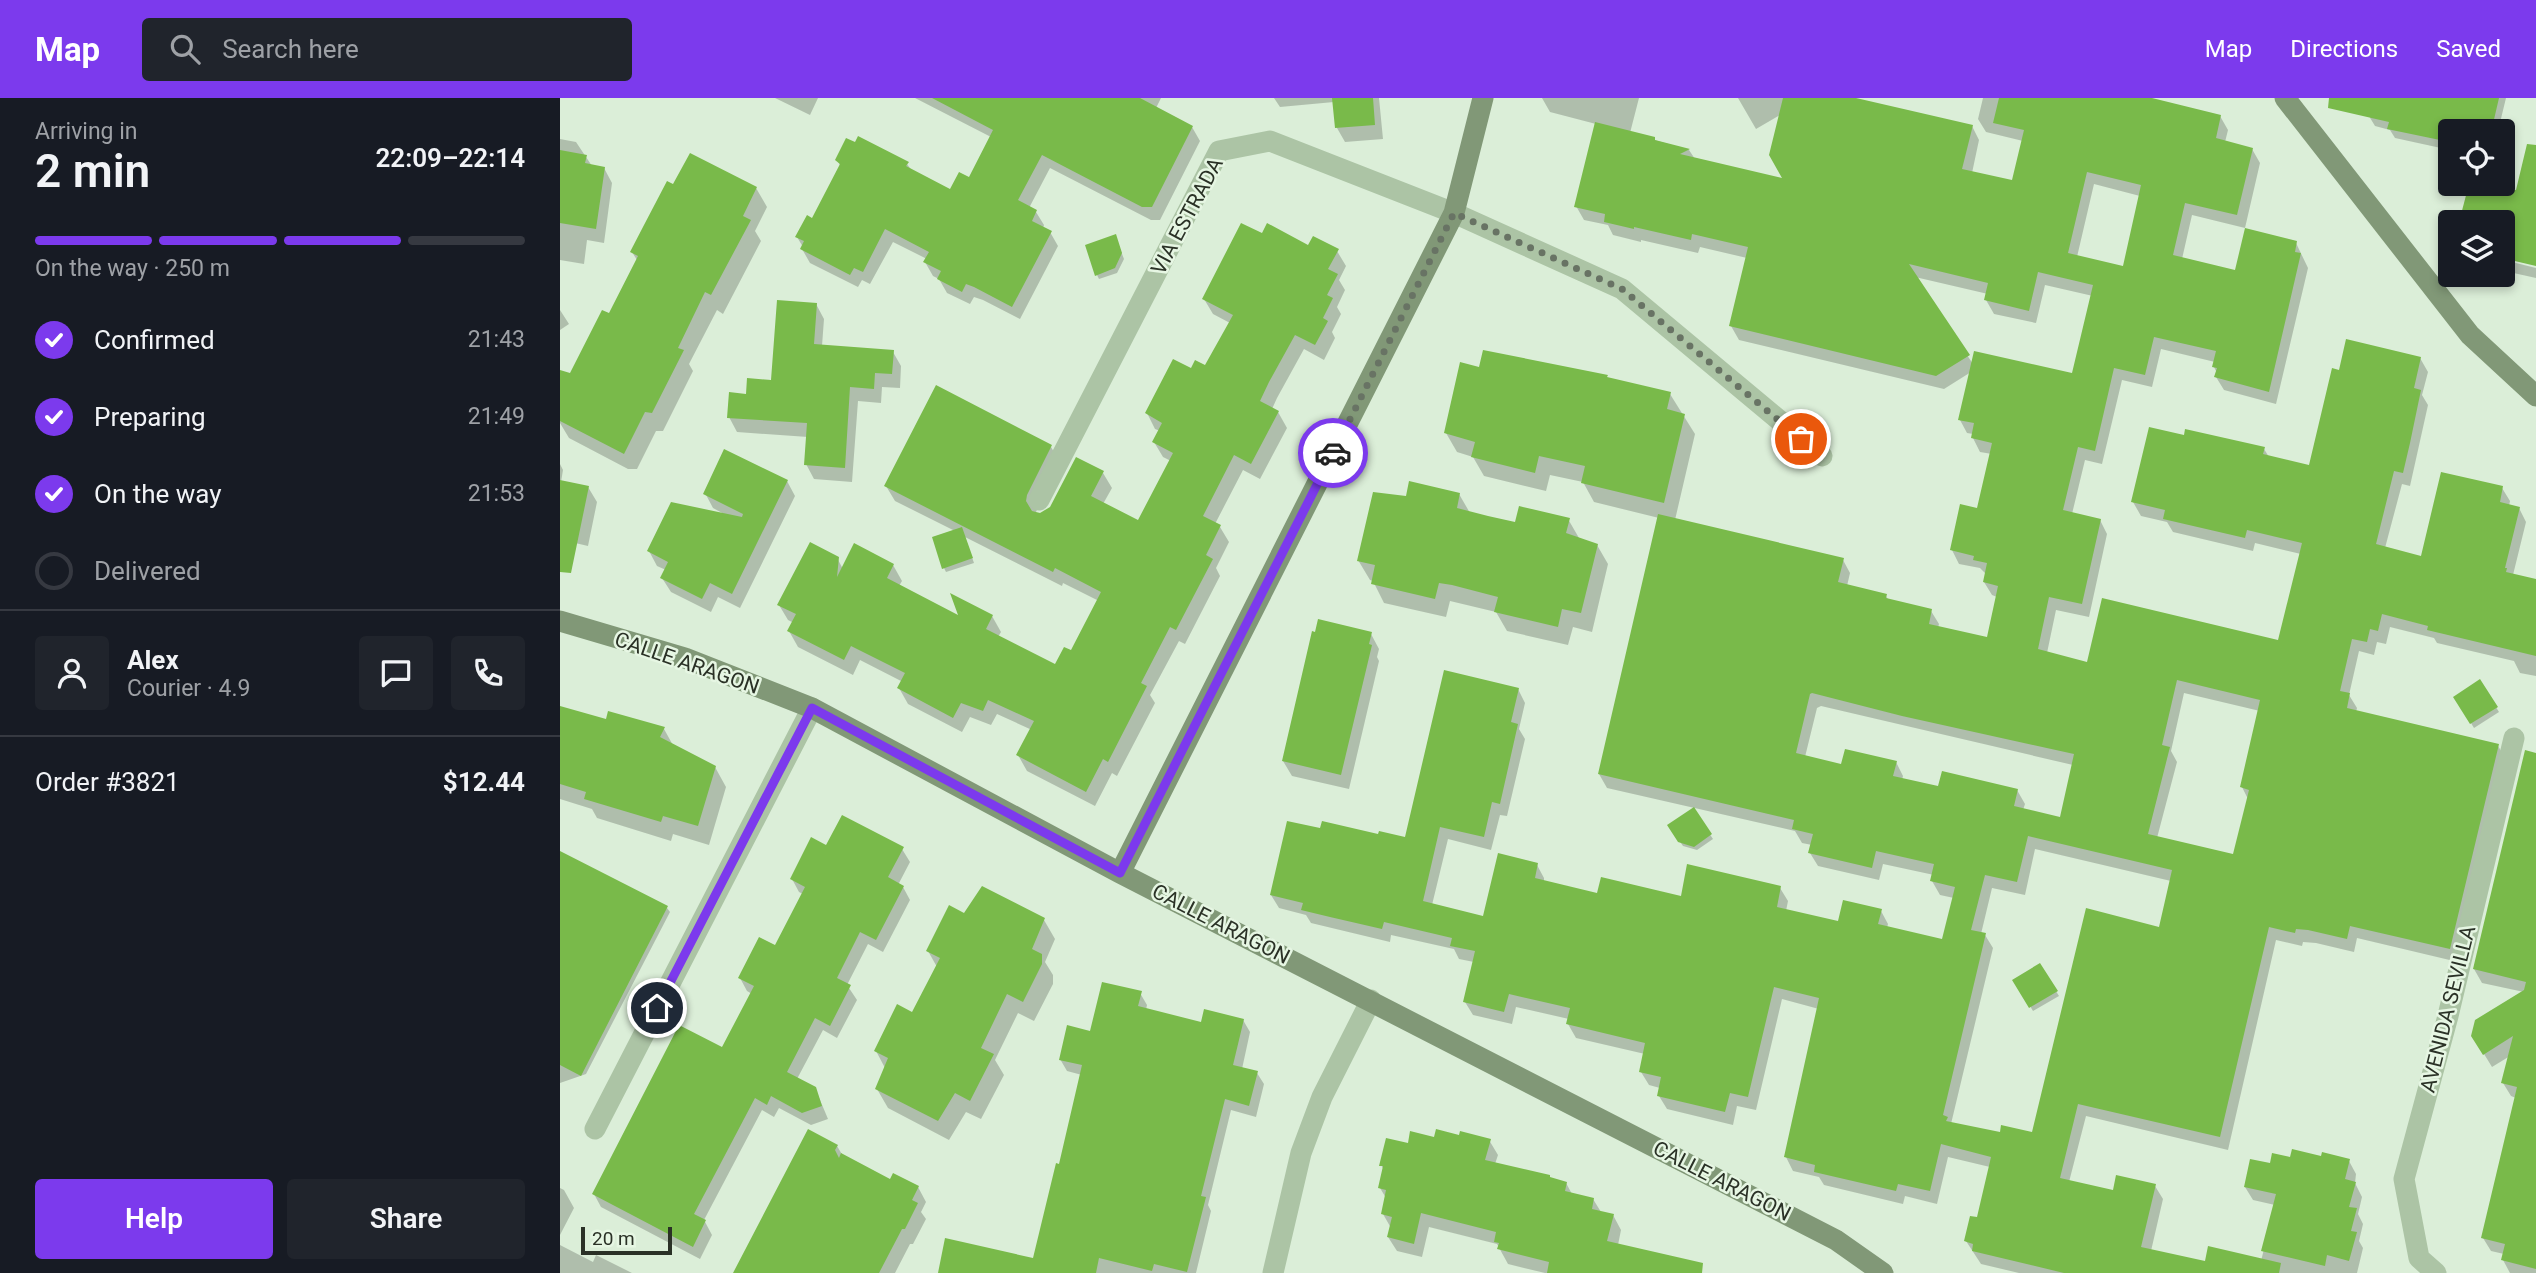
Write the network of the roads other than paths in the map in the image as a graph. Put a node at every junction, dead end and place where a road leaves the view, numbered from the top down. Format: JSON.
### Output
{"nodes":[{"id":1,"x":1483,"y":98,"type":"edge"},
{"id":2,"x":2285,"y":98,"type":"edge"},
{"id":3,"x":1454,"y":213,"type":"junction"},
{"id":4,"x":2536,"y":396,"type":"edge"},
{"id":5,"x":1822,"y":456,"type":"dead end"},
{"id":6,"x":1039,"y":500,"type":"dead end"},
{"id":7,"x":560,"y":621,"type":"edge"},
{"id":8,"x":812,"y":708,"type":"junction"},
{"id":9,"x":2514,"y":738,"type":"dead end"},
{"id":10,"x":1120,"y":873,"type":"junction"},
{"id":11,"x":1371,"y":1000,"type":"junction"},
{"id":12,"x":594,"y":1129,"type":"dead end"},
{"id":13,"x":1273,"y":1273,"type":"edge"},
{"id":14,"x":1883,"y":1273,"type":"edge"},
{"id":15,"x":2436,"y":1273,"type":"edge"}],
"edges":[{"from":1,"to":3,"type":"street"},
{"from":2,"to":4,"type":"street"},
{"from":3,"to":5,"type":"street","name":"VIA ESTRADA"},
{"from":3,"to":6,"type":"street","name":"VIA ESTRADA"},
{"from":3,"to":10,"type":"street"},
{"from":7,"to":8,"type":"street","name":"CALLE ARAGON"},
{"from":8,"to":10,"type":"street","name":"CALLE ARAGON"},
{"from":8,"to":12,"type":"street"},
{"from":9,"to":15,"type":"street","name":"AVENIDA SEVILLA"},
{"from":10,"to":11,"type":"street","name":"CALLE ARAGON"},
{"from":11,"to":13,"type":"street"},
{"from":11,"to":14,"type":"street","name":"CALLE ARAGON"}]}
